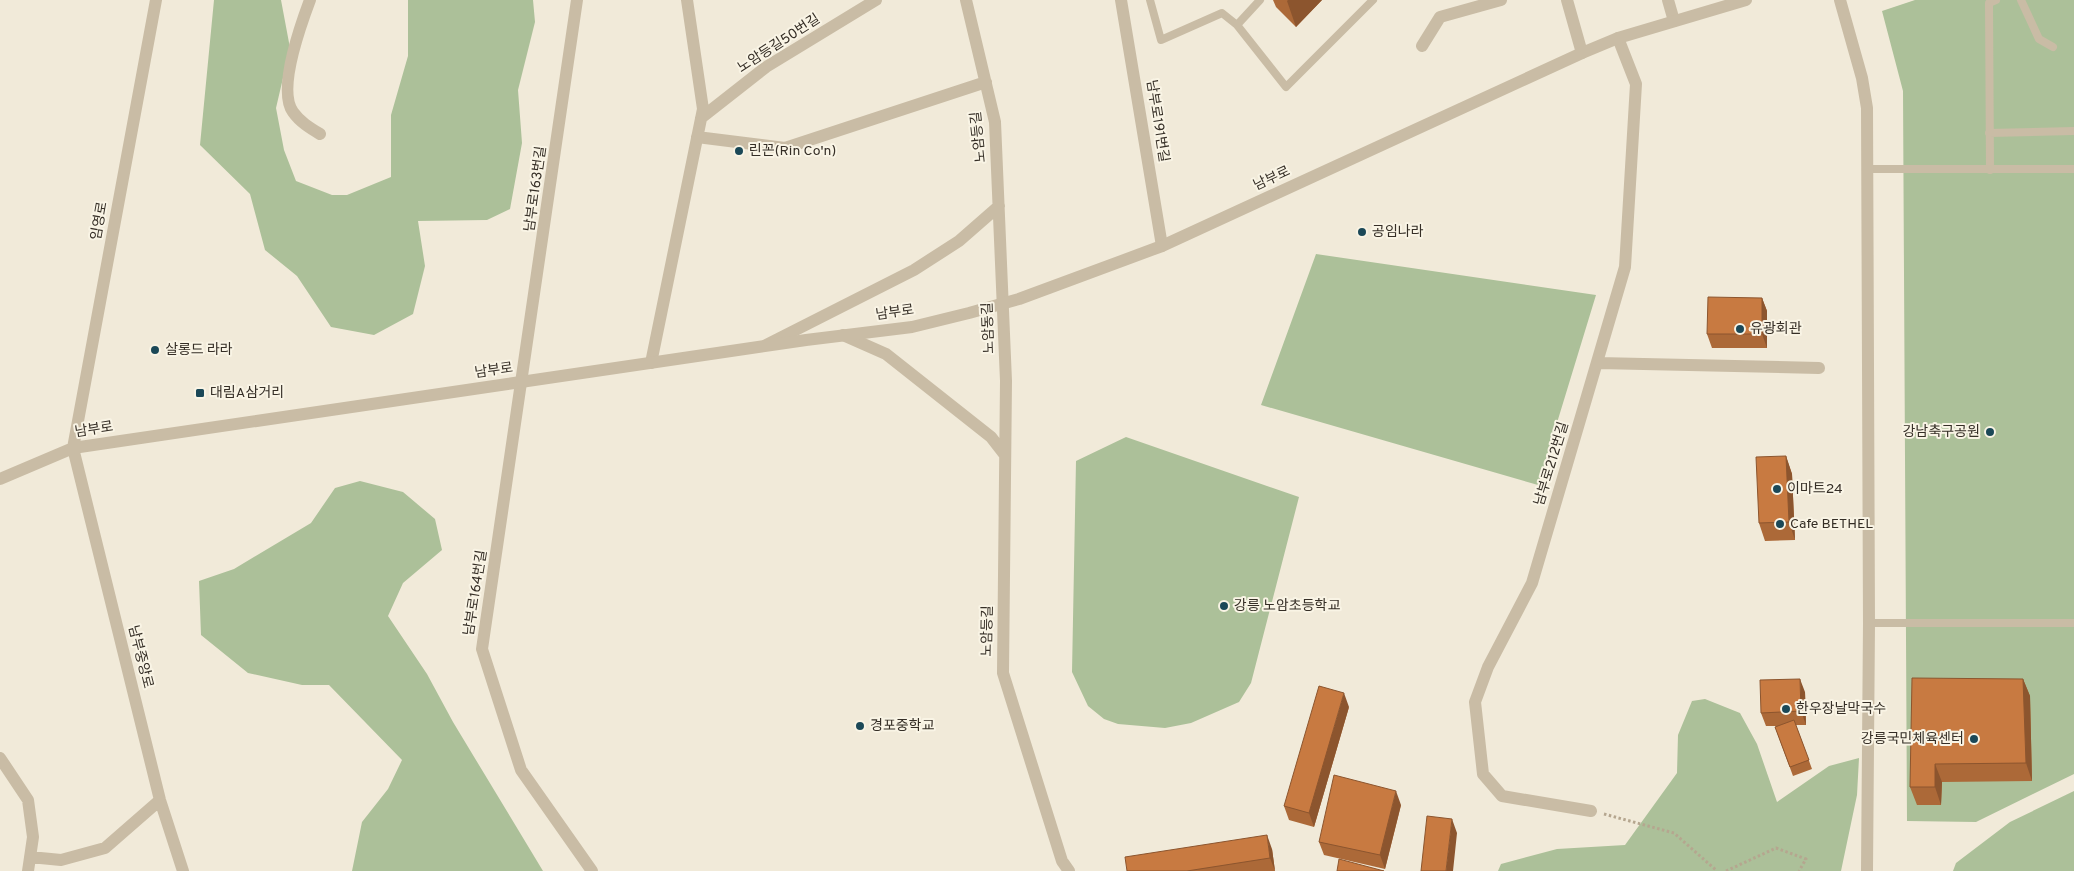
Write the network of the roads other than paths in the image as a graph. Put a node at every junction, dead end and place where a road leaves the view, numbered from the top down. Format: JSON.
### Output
{"nodes":[{"id":1,"x":156,"y":0,"type":"edge"},
{"id":2,"x":310,"y":0,"type":"edge"},
{"id":3,"x":577,"y":0,"type":"edge"},
{"id":4,"x":687,"y":0,"type":"edge"},
{"id":5,"x":876,"y":0,"type":"edge"},
{"id":6,"x":966,"y":0,"type":"edge"},
{"id":7,"x":1121,"y":0,"type":"edge"},
{"id":8,"x":1150,"y":0,"type":"edge"},
{"id":9,"x":1260,"y":0,"type":"edge"},
{"id":10,"x":1374,"y":0,"type":"edge"},
{"id":11,"x":1501,"y":0,"type":"edge"},
{"id":12,"x":1567,"y":0,"type":"edge"},
{"id":13,"x":1668,"y":0,"type":"edge"},
{"id":14,"x":1746,"y":0,"type":"edge"},
{"id":15,"x":1840,"y":0,"type":"edge"},
{"id":16,"x":1996,"y":0,"type":"edge"},
{"id":17,"x":2021,"y":0,"type":"edge"},
{"id":18,"x":1674,"y":21,"type":"junction"},
{"id":19,"x":1237,"y":25,"type":"junction"},
{"id":20,"x":1618,"y":38,"type":"junction"},
{"id":21,"x":1422,"y":46,"type":"dead end"},
{"id":22,"x":2053,"y":46,"type":"dead end"},
{"id":23,"x":1582,"y":53,"type":"junction"},
{"id":24,"x":986,"y":82,"type":"junction"},
{"id":25,"x":701,"y":118,"type":"junction"},
{"id":26,"x":2074,"y":131,"type":"edge"},
{"id":27,"x":1989,"y":132,"type":"junction"},
{"id":28,"x":320,"y":134,"type":"dead end"},
{"id":29,"x":697,"y":137,"type":"junction"},
{"id":30,"x":1868,"y":169,"type":"junction"},
{"id":31,"x":2074,"y":169,"type":"edge"},
{"id":32,"x":1990,"y":170,"type":"junction"},
{"id":33,"x":1000,"y":206,"type":"junction"},
{"id":34,"x":1162,"y":246,"type":"junction"},
{"id":35,"x":1001,"y":273,"type":"joint"},
{"id":36,"x":843,"y":335,"type":"junction"},
{"id":37,"x":761,"y":347,"type":"junction"},
{"id":38,"x":651,"y":363,"type":"junction"},
{"id":39,"x":1598,"y":363,"type":"junction"},
{"id":40,"x":1819,"y":368,"type":"dead end"},
{"id":41,"x":1006,"y":381,"type":"joint"},
{"id":42,"x":523,"y":382,"type":"junction"},
{"id":43,"x":73,"y":448,"type":"junction"},
{"id":44,"x":1005,"y":455,"type":"junction"},
{"id":45,"x":0,"y":479,"type":"edge"},
{"id":46,"x":1869,"y":622,"type":"junction"},
{"id":47,"x":2074,"y":623,"type":"edge"},
{"id":48,"x":0,"y":758,"type":"edge"},
{"id":49,"x":160,"y":800,"type":"junction"},
{"id":50,"x":1591,"y":811,"type":"road end"},
{"id":51,"x":30,"y":858,"type":"junction"},
{"id":52,"x":28,"y":871,"type":"edge"},
{"id":53,"x":183,"y":871,"type":"edge"},
{"id":54,"x":592,"y":871,"type":"edge"},
{"id":55,"x":1069,"y":871,"type":"edge"},
{"id":56,"x":1867,"y":871,"type":"edge"}],
"edges":[{"from":1,"to":43,"type":"street","name":"임영로"},
{"from":2,"to":28,"type":"street"},
{"from":3,"to":42,"type":"street","name":"남부로163번길"},
{"from":4,"to":25,"type":"street"},
{"from":5,"to":25,"type":"street","name":"노암등길50번길"},
{"from":6,"to":24,"type":"street","name":"노암등길"},
{"from":7,"to":34,"type":"street","name":"남부로191번길"},
{"from":8,"to":19,"type":"lane"},
{"from":9,"to":19,"type":"lane"},
{"from":10,"to":19,"type":"lane"},
{"from":11,"to":21,"type":"street"},
{"from":12,"to":23,"type":"street"},
{"from":13,"to":18,"type":"street"},
{"from":14,"to":18,"type":"street","name":"남부로"},
{"from":15,"to":30,"type":"street"},
{"from":16,"to":27,"type":"lane"},
{"from":17,"to":22,"type":"lane"},
{"from":18,"to":20,"type":"street","name":"남부로"},
{"from":20,"to":23,"type":"street","name":"남부로"},
{"from":20,"to":39,"type":"street","name":"남부로212번길"},
{"from":23,"to":34,"type":"street","name":"남부로"},
{"from":24,"to":29,"type":"street"},
{"from":24,"to":33,"type":"street","name":"노암등길"},
{"from":25,"to":29,"type":"street"},
{"from":26,"to":27,"type":"lane"},
{"from":27,"to":32,"type":"lane"},
{"from":29,"to":38,"type":"street"},
{"from":30,"to":32,"type":"lane"},
{"from":30,"to":46,"type":"street"},
{"from":31,"to":32,"type":"lane"},
{"from":33,"to":35,"type":"street","name":"노암등길"},
{"from":33,"to":37,"type":"street"},
{"from":34,"to":36,"type":"street","name":"남부로"},
{"from":35,"to":41,"type":"street","name":"노암동길"},
{"from":36,"to":37,"type":"street","name":"남부로"},
{"from":36,"to":44,"type":"street"},
{"from":37,"to":38,"type":"street","name":"남부로"},
{"from":38,"to":42,"type":"street","name":"남부로"},
{"from":39,"to":40,"type":"street"},
{"from":39,"to":50,"type":"street","name":"남부로212번길"},
{"from":41,"to":44,"type":"street","name":"노암등길"},
{"from":42,"to":43,"type":"street","name":"남부로"},
{"from":42,"to":54,"type":"street","name":"남부로164번길"},
{"from":43,"to":45,"type":"street","name":"남부로"},
{"from":43,"to":49,"type":"street","name":"남부중앙로"},
{"from":44,"to":55,"type":"street","name":"노암등길"},
{"from":46,"to":47,"type":"lane"},
{"from":46,"to":56,"type":"street"},
{"from":48,"to":51,"type":"street"},
{"from":49,"to":51,"type":"street"},
{"from":49,"to":53,"type":"street","name":"남부중앙로"},
{"from":51,"to":52,"type":"street"}]}
